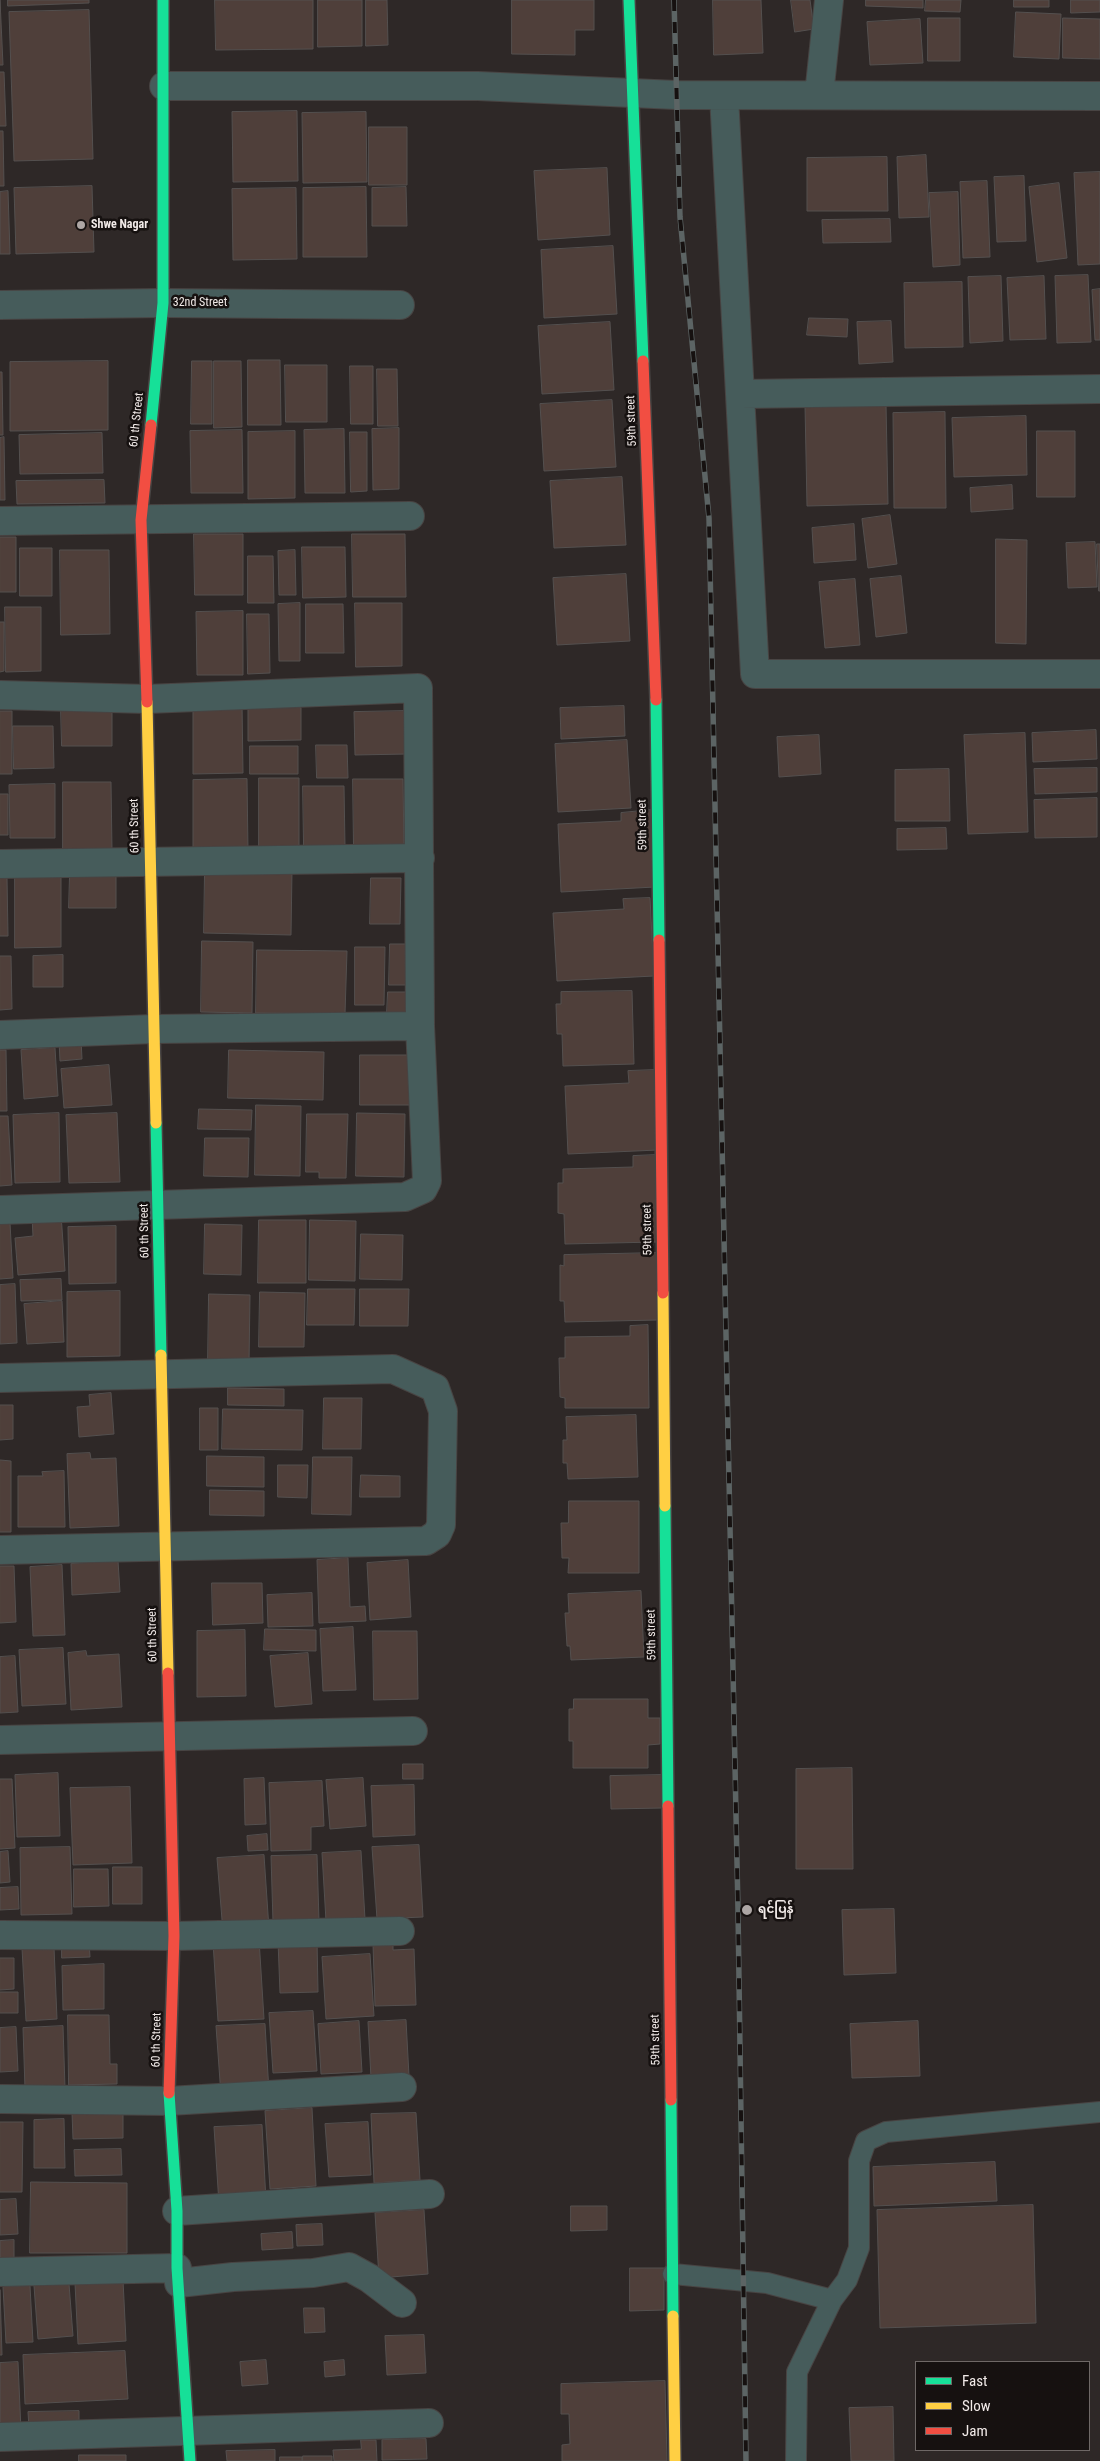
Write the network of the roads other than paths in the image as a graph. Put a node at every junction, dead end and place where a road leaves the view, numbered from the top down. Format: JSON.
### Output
{"nodes":[{"id":1,"x":163,"y":0,"type":"edge"},
{"id":2,"x":630,"y":0,"type":"edge"},
{"id":3,"x":829,"y":0,"type":"edge"},
{"id":4,"x":164,"y":86,"type":"junction"},
{"id":5,"x":633,"y":95,"type":"junction"},
{"id":6,"x":724,"y":96,"type":"junction"},
{"id":7,"x":819,"y":96,"type":"junction"},
{"id":8,"x":1100,"y":96,"type":"edge"},
{"id":9,"x":163,"y":303,"type":"junction"},
{"id":10,"x":0,"y":305,"type":"edge"},
{"id":11,"x":400,"y":305,"type":"dead end"},
{"id":12,"x":1100,"y":389,"type":"edge"},
{"id":13,"x":741,"y":394,"type":"junction"},
{"id":14,"x":410,"y":516,"type":"dead end"},
{"id":15,"x":141,"y":520,"type":"junction"},
{"id":16,"x":0,"y":521,"type":"edge"},
{"id":17,"x":1100,"y":674,"type":"edge"},
{"id":18,"x":0,"y":695,"type":"edge"},
{"id":19,"x":147,"y":699,"type":"junction"},
{"id":20,"x":420,"y":858,"type":"junction"},
{"id":21,"x":150,"y":862,"type":"junction"},
{"id":22,"x":0,"y":864,"type":"edge"},
{"id":23,"x":420,"y":1026,"type":"junction"},
{"id":24,"x":154,"y":1029,"type":"junction"},
{"id":25,"x":0,"y":1035,"type":"edge"},
{"id":26,"x":158,"y":1205,"type":"junction"},
{"id":27,"x":0,"y":1210,"type":"edge"},
{"id":28,"x":161,"y":1375,"type":"junction"},
{"id":29,"x":0,"y":1378,"type":"edge"},
{"id":30,"x":166,"y":1548,"type":"junction"},
{"id":31,"x":0,"y":1550,"type":"edge"},
{"id":32,"x":413,"y":1731,"type":"dead end"},
{"id":33,"x":168,"y":1736,"type":"junction"},
{"id":34,"x":0,"y":1740,"type":"edge"},
{"id":35,"x":400,"y":1931,"type":"dead end"},
{"id":36,"x":0,"y":1935,"type":"edge"},
{"id":37,"x":174,"y":1936,"type":"junction"},
{"id":38,"x":402,"y":2087,"type":"dead end"},
{"id":39,"x":0,"y":2100,"type":"edge"},
{"id":40,"x":169,"y":2101,"type":"junction"},
{"id":41,"x":1100,"y":2112,"type":"edge"},
{"id":42,"x":430,"y":2194,"type":"dead end"},
{"id":43,"x":176,"y":2211,"type":"junction"},
{"id":44,"x":0,"y":2272,"type":"edge"},
{"id":45,"x":673,"y":2274,"type":"junction"},
{"id":46,"x":178,"y":2275,"type":"junction"},
{"id":47,"x":832,"y":2300,"type":"junction"},
{"id":48,"x":402,"y":2303,"type":"dead end"},
{"id":49,"x":429,"y":2423,"type":"dead end"},
{"id":50,"x":189,"y":2431,"type":"junction"},
{"id":51,"x":0,"y":2437,"type":"edge"},
{"id":52,"x":190,"y":2461,"type":"edge"},
{"id":53,"x":675,"y":2461,"type":"edge"},
{"id":54,"x":796,"y":2461,"type":"edge"}],
"edges":[{"from":1,"to":4,"type":"street","name":"60 th Street"},
{"from":2,"to":5,"type":"street","name":"59th street"},
{"from":3,"to":7,"type":"street"},
{"from":4,"to":5,"type":"street"},
{"from":4,"to":9,"type":"street","name":"60 th Street"},
{"from":5,"to":6,"type":"street"},
{"from":5,"to":45,"type":"street","name":"59th street"},
{"from":6,"to":7,"type":"street"},
{"from":6,"to":13,"type":"street"},
{"from":7,"to":8,"type":"street"},
{"from":9,"to":10,"type":"street","name":"32nd Street"},
{"from":9,"to":11,"type":"street","name":"32nd Street"},
{"from":9,"to":15,"type":"street","name":"60 th Street"},
{"from":12,"to":13,"type":"street"},
{"from":13,"to":17,"type":"street"},
{"from":14,"to":15,"type":"street"},
{"from":15,"to":16,"type":"street"},
{"from":15,"to":19,"type":"street","name":"60 th Street"},
{"from":18,"to":19,"type":"street"},
{"from":19,"to":20,"type":"street"},
{"from":19,"to":21,"type":"street","name":"60 th Street"},
{"from":20,"to":21,"type":"street"},
{"from":20,"to":23,"type":"street"},
{"from":21,"to":22,"type":"street"},
{"from":21,"to":24,"type":"street","name":"60 th Street"},
{"from":23,"to":24,"type":"street"},
{"from":23,"to":26,"type":"street"},
{"from":24,"to":25,"type":"street"},
{"from":24,"to":26,"type":"street","name":"60 th Street"},
{"from":26,"to":27,"type":"street"},
{"from":26,"to":28,"type":"street","name":"60 th Street"},
{"from":28,"to":29,"type":"street"},
{"from":28,"to":30,"type":"street","name":"60 th Street"},
{"from":28,"to":30,"type":"street"},
{"from":30,"to":31,"type":"street"},
{"from":30,"to":33,"type":"street","name":"60 th Street"},
{"from":32,"to":33,"type":"street"},
{"from":33,"to":34,"type":"street"},
{"from":33,"to":37,"type":"street","name":"60 th Street"},
{"from":35,"to":37,"type":"street"},
{"from":36,"to":37,"type":"street"},
{"from":37,"to":40,"type":"street","name":"60 th Street"},
{"from":38,"to":40,"type":"street"},
{"from":39,"to":40,"type":"street"},
{"from":40,"to":43,"type":"street","name":"60 th Street"},
{"from":41,"to":47,"type":"lane"},
{"from":42,"to":43,"type":"street"},
{"from":43,"to":46,"type":"street","name":"60 th Street"},
{"from":44,"to":46,"type":"street"},
{"from":45,"to":47,"type":"lane"},
{"from":45,"to":53,"type":"street","name":"59th street"},
{"from":46,"to":48,"type":"street"},
{"from":46,"to":50,"type":"street","name":"60 th Street"},
{"from":47,"to":54,"type":"lane"},
{"from":49,"to":50,"type":"street"},
{"from":50,"to":51,"type":"street"},
{"from":50,"to":52,"type":"street","name":"60 th Street"}]}
